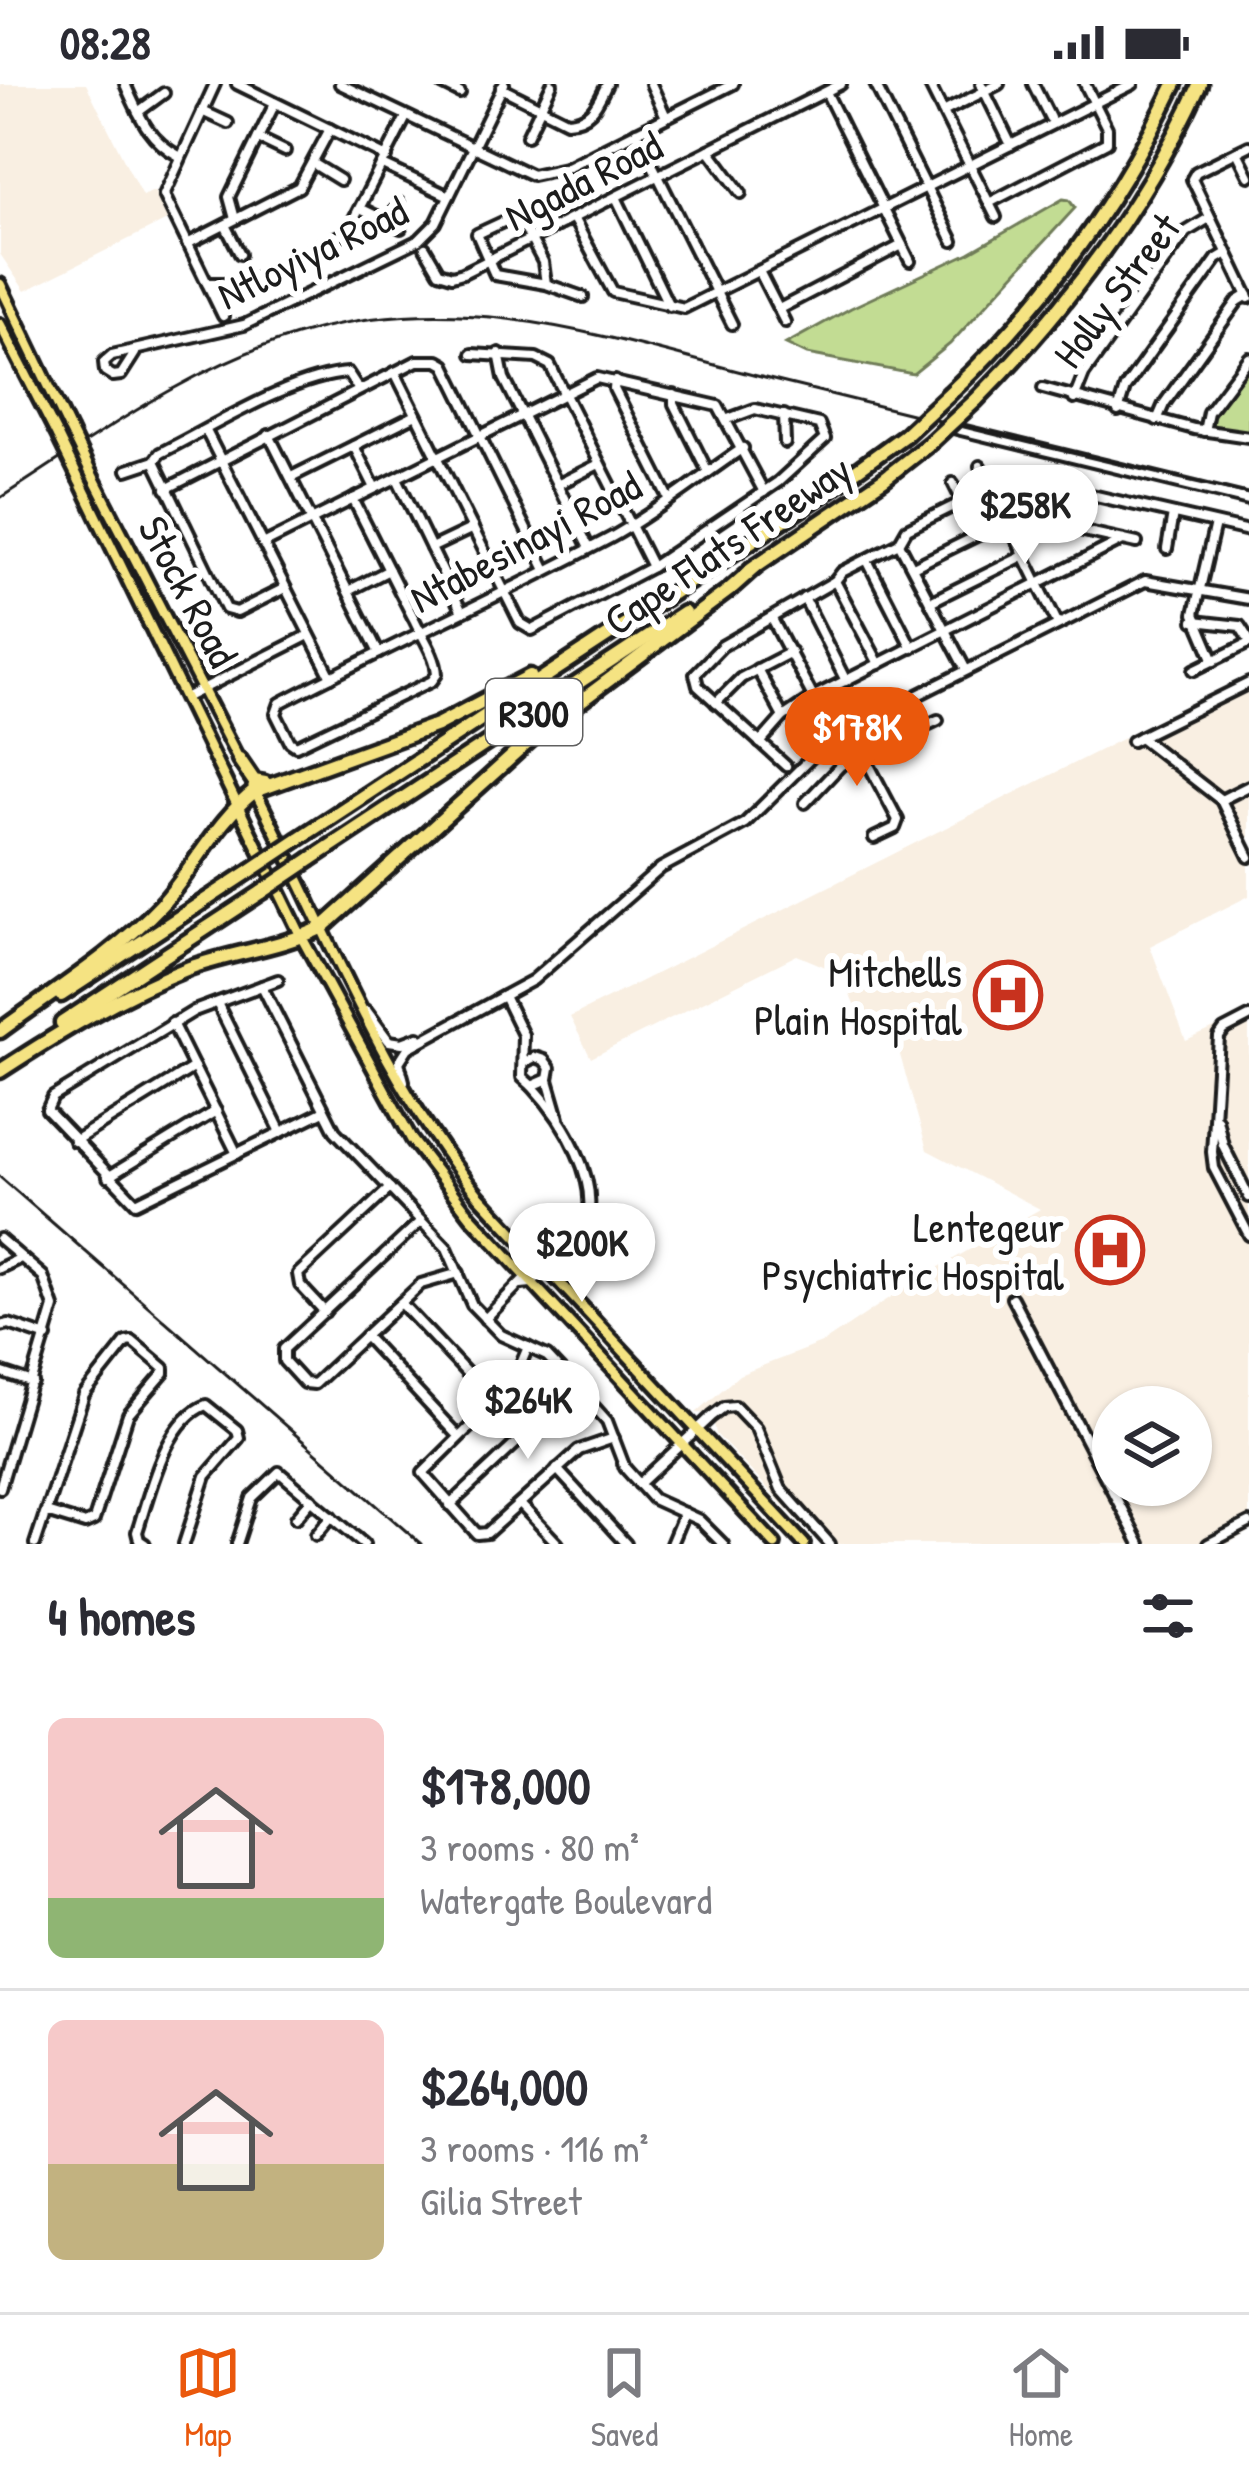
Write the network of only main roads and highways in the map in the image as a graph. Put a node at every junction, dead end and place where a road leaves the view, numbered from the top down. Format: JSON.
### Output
{"nodes":[{"id":1,"x":1175,"y":84,"type":"edge"},
{"id":2,"x":1200,"y":84,"type":"edge"},
{"id":3,"x":0,"y":284,"type":"edge"},
{"id":4,"x":0,"y":323,"type":"edge"},
{"id":5,"x":757,"y":565,"type":"junction"},
{"id":6,"x":595,"y":643,"type":"junction"},
{"id":7,"x":381,"y":746,"type":"junction"},
{"id":8,"x":238,"y":759,"type":"junction"},
{"id":9,"x":255,"y":790,"type":"junction"},
{"id":10,"x":238,"y":804,"type":"junction"},
{"id":11,"x":285,"y":901,"type":"junction"},
{"id":12,"x":323,"y":927,"type":"junction"},
{"id":13,"x":302,"y":938,"type":"junction"},
{"id":14,"x":0,"y":1033,"type":"edge"},
{"id":15,"x":0,"y":1068,"type":"edge"},
{"id":16,"x":775,"y":1544,"type":"edge"},
{"id":17,"x":804,"y":1544,"type":"edge"}],
"edges":[{"from":1,"to":6,"type":"highway","name":"Cape Flats Freeway","number":"R300","bridge":true},
{"from":2,"to":5,"type":"highway","name":"Cape Flats Freeway","number":"R300","bridge":true},
{"from":3,"to":8,"type":"main road","name":"Stock Road","bridge":true},
{"from":4,"to":10,"type":"main road","name":"Stock Road","bridge":true},
{"from":5,"to":12,"type":"highway"},
{"from":5,"to":15,"type":"highway","name":"Cape Flats Freeway","number":"R300","bridge":true},
{"from":6,"to":7,"type":"highway"},
{"from":6,"to":14,"type":"highway","name":"Cape Flats Freeway","number":"R300","bridge":true},
{"from":7,"to":8,"type":"highway"},
{"from":7,"to":9,"type":"highway"},
{"from":8,"to":9,"type":"main road","name":"Stock Road"},
{"from":9,"to":10,"type":"highway"},
{"from":9,"to":11,"type":"main road"},
{"from":9,"to":12,"type":"main road","name":"Stock Road"},
{"from":10,"to":11,"type":"main road","name":"Stock Road"},
{"from":10,"to":14,"type":"highway"},
{"from":11,"to":13,"type":"main road","name":"Stock Road"},
{"from":12,"to":13,"type":"highway"},
{"from":12,"to":17,"type":"main road","name":"Stock Road"},
{"from":13,"to":15,"type":"highway"},
{"from":13,"to":16,"type":"main road","name":"Stock Road"}]}
